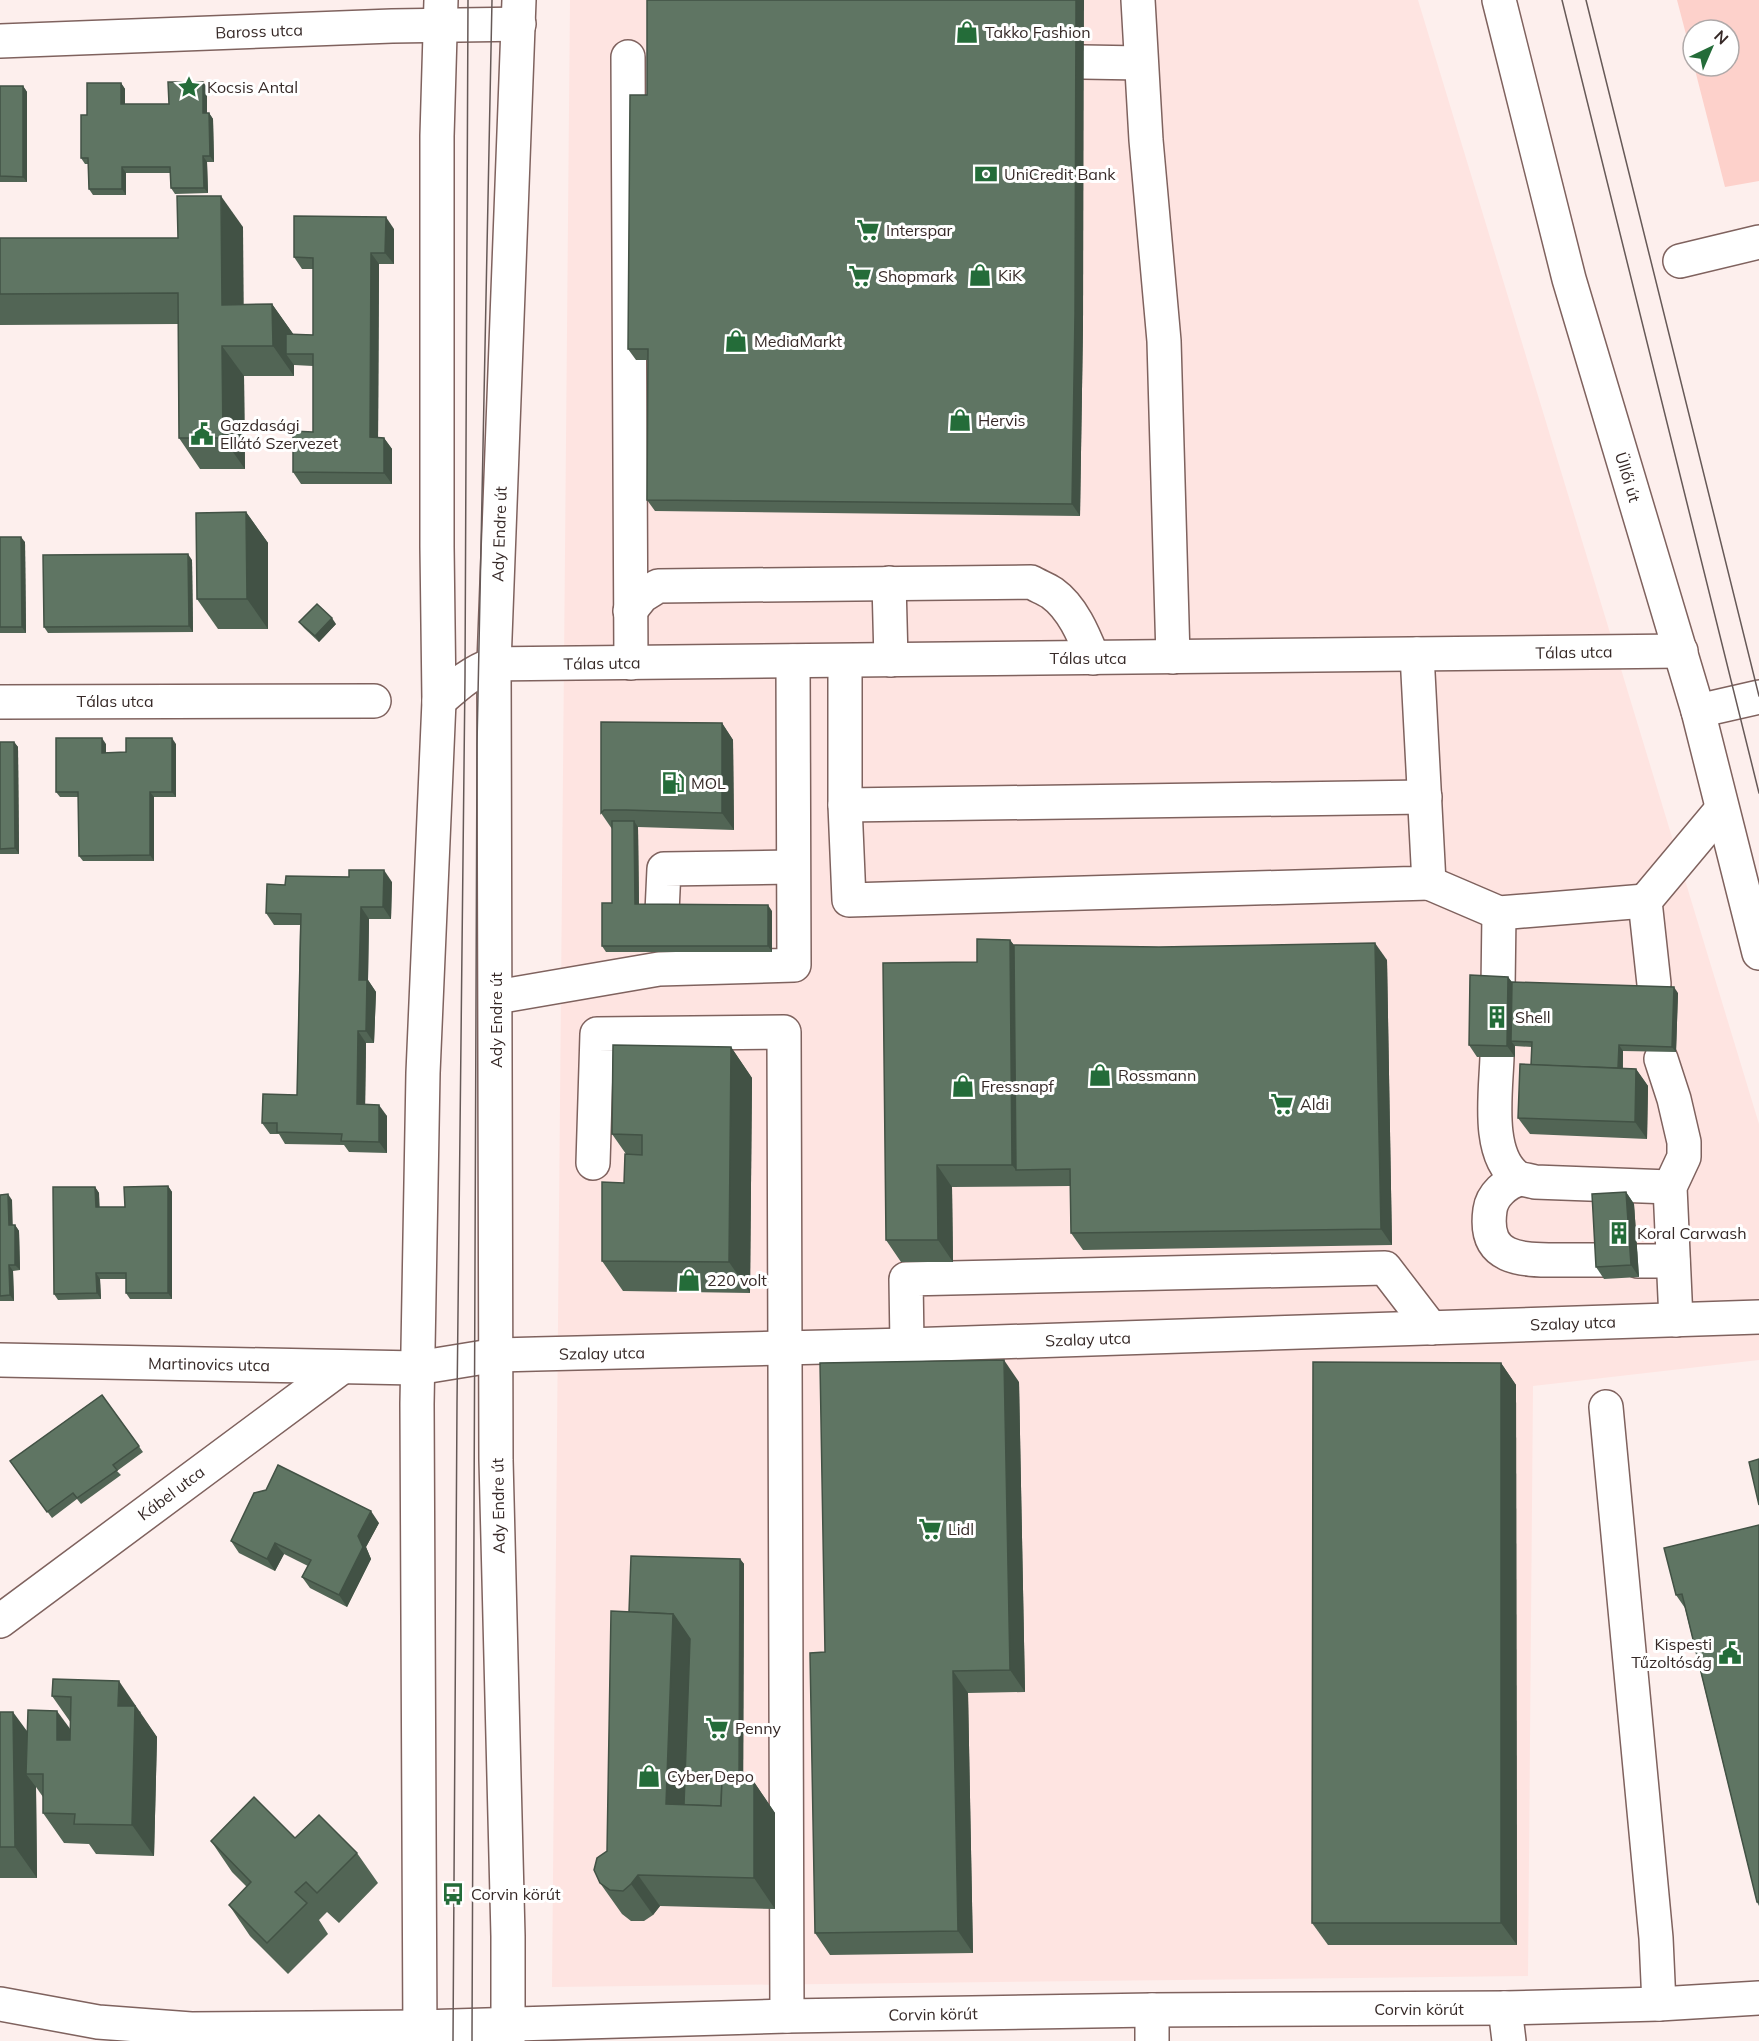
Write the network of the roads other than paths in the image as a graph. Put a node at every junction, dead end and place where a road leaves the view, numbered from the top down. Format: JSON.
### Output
{"nodes":[{"id":1,"x":1138,"y":0,"type":"edge"},
{"id":2,"x":1499,"y":0,"type":"edge"},
{"id":3,"x":441,"y":12,"type":"edge"},
{"id":4,"x":519,"y":12,"type":"edge"},
{"id":5,"x":0,"y":41,"type":"edge"},
{"id":6,"x":628,"y":57,"type":"dead end"},
{"id":7,"x":1083,"y":62,"type":"dead end"},
{"id":8,"x":1141,"y":63,"type":"junction"},
{"id":9,"x":1759,"y":242,"type":"edge"},
{"id":10,"x":1680,"y":261,"type":"dead end"},
{"id":11,"x":889,"y":584,"type":"junction"},
{"id":12,"x":630,"y":612,"type":"junction"},
{"id":13,"x":438,"y":625,"type":"junction"},
{"id":14,"x":1681,"y":651,"type":"junction"},
{"id":15,"x":1417,"y":654,"type":"junction"},
{"id":16,"x":1173,"y":657,"type":"junction"},
{"id":17,"x":1094,"y":658,"type":"junction"},
{"id":18,"x":891,"y":660,"type":"junction"},
{"id":19,"x":793,"y":661,"type":"junction"},
{"id":20,"x":845,"y":661,"type":"junction"},
{"id":21,"x":631,"y":663,"type":"junction"},
{"id":22,"x":494,"y":664,"type":"junction"},
{"id":23,"x":1759,"y":697,"type":"edge"},
{"id":24,"x":374,"y":701,"type":"dead end"},
{"id":25,"x":439,"y":701,"type":"junction"},
{"id":26,"x":0,"y":702,"type":"edge"},
{"id":27,"x":1698,"y":711,"type":"junction"},
{"id":28,"x":1425,"y":797,"type":"junction"},
{"id":29,"x":845,"y":805,"type":"junction"},
{"id":30,"x":1722,"y":809,"type":"junction"},
{"id":31,"x":793,"y":867,"type":"junction"},
{"id":32,"x":1429,"y":883,"type":"junction"},
{"id":33,"x":1645,"y":901,"type":"junction"},
{"id":34,"x":662,"y":912,"type":"edge"},
{"id":35,"x":1499,"y":913,"type":"junction"},
{"id":36,"x":1759,"y":954,"type":"edge"},
{"id":37,"x":1654,"y":984,"type":"edge"},
{"id":38,"x":1498,"y":988,"type":"edge"},
{"id":39,"x":496,"y":997,"type":"junction"},
{"id":40,"x":1497,"y":1057,"type":"edge"},
{"id":41,"x":1661,"y":1059,"type":"edge"},
{"id":42,"x":593,"y":1163,"type":"dead end"},
{"id":43,"x":1520,"y":1179,"type":"junction"},
{"id":44,"x":1670,"y":1187,"type":"junction"},
{"id":45,"x":1603,"y":1260,"type":"edge"},
{"id":46,"x":1638,"y":1261,"type":"dead end"},
{"id":47,"x":1673,"y":1261,"type":"junction"},
{"id":48,"x":1759,"y":1317,"type":"edge"},
{"id":49,"x":1676,"y":1320,"type":"junction"},
{"id":50,"x":1431,"y":1328,"type":"junction"},
{"id":51,"x":907,"y":1345,"type":"junction"},
{"id":52,"x":785,"y":1348,"type":"junction"},
{"id":53,"x":496,"y":1355,"type":"junction"},
{"id":54,"x":0,"y":1360,"type":"edge"},
{"id":55,"x":342,"y":1366,"type":"junction"},
{"id":56,"x":417,"y":1368,"type":"junction"},
{"id":57,"x":1606,"y":1407,"type":"dead end"},
{"id":58,"x":0,"y":1621,"type":"edge"},
{"id":59,"x":1759,"y":1998,"type":"edge"},
{"id":60,"x":0,"y":2004,"type":"edge"},
{"id":61,"x":1659,"y":2004,"type":"junction"},
{"id":62,"x":1505,"y":2008,"type":"junction"},
{"id":63,"x":787,"y":2016,"type":"junction"},
{"id":64,"x":1152,"y":2026,"type":"edge"},
{"id":65,"x":945,"y":2028,"type":"edge"},
{"id":66,"x":508,"y":2033,"type":"edge"},
{"id":67,"x":420,"y":2034,"type":"edge"},
{"id":68,"x":1509,"y":2041,"type":"edge"}],
"edges":[{"from":1,"to":8,"type":"street"},
{"from":2,"to":14,"type":"street","name":"Üllői út"},
{"from":3,"to":4,"type":"street","name":"Baross utca"},
{"from":3,"to":5,"type":"street","name":"Baross utca"},
{"from":3,"to":13,"type":"street"},
{"from":4,"to":22,"type":"street","name":"Ady Endre út"},
{"from":6,"to":12,"type":"street"},
{"from":7,"to":8,"type":"street"},
{"from":8,"to":16,"type":"street"},
{"from":9,"to":10,"type":"street"},
{"from":11,"to":12,"type":"street"},
{"from":11,"to":17,"type":"street"},
{"from":11,"to":18,"type":"street"},
{"from":12,"to":21,"type":"street"},
{"from":13,"to":22,"type":"street","name":"Tálas utca"},
{"from":13,"to":25,"type":"street"},
{"from":14,"to":15,"type":"street","name":"Tálas utca"},
{"from":14,"to":27,"type":"street","name":"Üllői út"},
{"from":15,"to":16,"type":"street","name":"Tálas utca"},
{"from":15,"to":28,"type":"street"},
{"from":16,"to":17,"type":"street","name":"Tálas utca"},
{"from":17,"to":18,"type":"street","name":"Tálas utca"},
{"from":18,"to":20,"type":"street","name":"Tálas utca"},
{"from":19,"to":20,"type":"street","name":"Tálas utca"},
{"from":19,"to":21,"type":"street","name":"Tálas utca"},
{"from":19,"to":31,"type":"street"},
{"from":20,"to":29,"type":"street"},
{"from":21,"to":22,"type":"street","name":"Tálas utca"},
{"from":22,"to":25,"type":"street","name":"Tálas utca"},
{"from":22,"to":39,"type":"street","name":"Ady Endre út"},
{"from":23,"to":27,"type":"street"},
{"from":24,"to":26,"type":"street","name":"Tálas utca"},
{"from":25,"to":56,"type":"street"},
{"from":27,"to":30,"type":"street","name":"Üllői út"},
{"from":28,"to":29,"type":"street"},
{"from":28,"to":32,"type":"street"},
{"from":29,"to":32,"type":"street"},
{"from":30,"to":33,"type":"street"},
{"from":30,"to":36,"type":"street","name":"Üllői út"},
{"from":31,"to":34,"type":"street"},
{"from":31,"to":39,"type":"street"},
{"from":32,"to":35,"type":"street"},
{"from":33,"to":35,"type":"street"},
{"from":33,"to":37,"type":"street"},
{"from":35,"to":38,"type":"street"},
{"from":39,"to":53,"type":"street","name":"Ady Endre út"},
{"from":40,"to":43,"type":"street"},
{"from":41,"to":44,"type":"street"},
{"from":42,"to":52,"type":"street"},
{"from":43,"to":44,"type":"street"},
{"from":43,"to":45,"type":"street"},
{"from":44,"to":47,"type":"street"},
{"from":46,"to":47,"type":"street"},
{"from":47,"to":49,"type":"street"},
{"from":48,"to":49,"type":"street","name":"Szalay utca"},
{"from":49,"to":50,"type":"street","name":"Szalay utca"},
{"from":50,"to":51,"type":"street","name":"Szalay utca"},
{"from":50,"to":51,"type":"street"},
{"from":51,"to":52,"type":"street","name":"Szalay utca"},
{"from":52,"to":53,"type":"street","name":"Szalay utca"},
{"from":52,"to":63,"type":"street"},
{"from":53,"to":56,"type":"street","name":"Szalay utca"},
{"from":53,"to":66,"type":"street","name":"Ady Endre út"},
{"from":54,"to":55,"type":"street","name":"Martinovics utca"},
{"from":55,"to":56,"type":"street","name":"Martinovics utca"},
{"from":55,"to":58,"type":"street","name":"Kábel utca"},
{"from":56,"to":67,"type":"street"},
{"from":57,"to":61,"type":"street"},
{"from":59,"to":61,"type":"street","name":"Corvin körút"},
{"from":60,"to":67,"type":"street","name":"Corvin körút"},
{"from":61,"to":62,"type":"street","name":"Corvin körút"},
{"from":62,"to":64,"type":"street","name":"Corvin körút"},
{"from":62,"to":68,"type":"street"},
{"from":63,"to":65,"type":"street","name":"Corvin körút"},
{"from":63,"to":66,"type":"street","name":"Corvin körút"},
{"from":64,"to":65,"type":"street","name":"Corvin körút"},
{"from":66,"to":67,"type":"street","name":"Corvin körút"}]}
